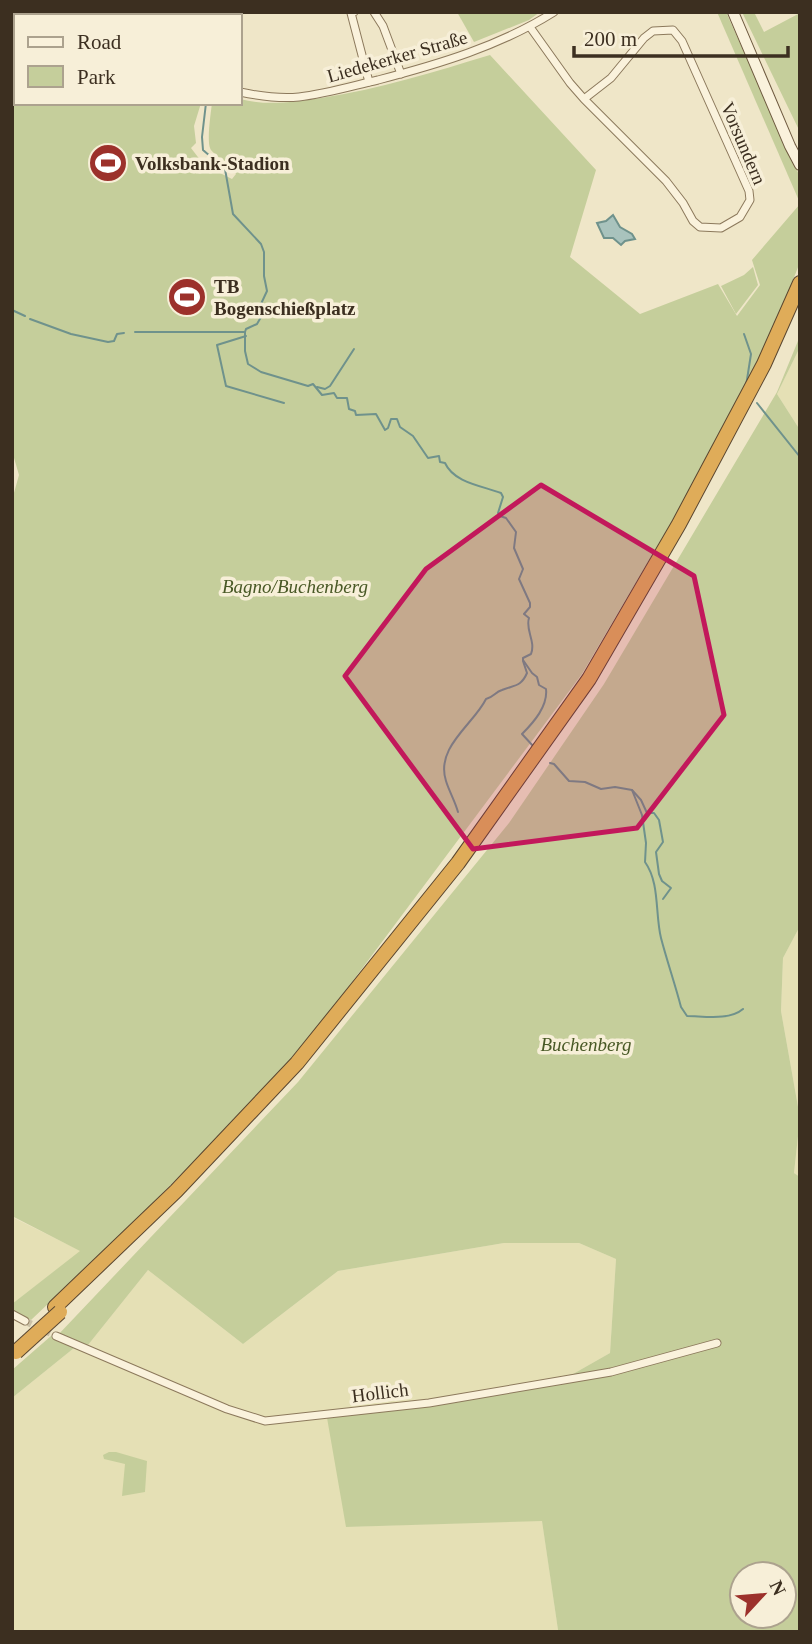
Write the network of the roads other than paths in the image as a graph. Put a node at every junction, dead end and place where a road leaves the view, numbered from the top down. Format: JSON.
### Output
{"nodes":[{"id":1,"x":354,"y":12,"type":"edge"},
{"id":2,"x":374,"y":12,"type":"edge"},
{"id":3,"x":554,"y":12,"type":"edge"},
{"id":4,"x":733,"y":12,"type":"edge"},
{"id":5,"x":530,"y":27,"type":"junction"},
{"id":6,"x":401,"y":74,"type":"junction"},
{"id":7,"x":369,"y":82,"type":"junction"},
{"id":8,"x":242,"y":92,"type":"edge"},
{"id":9,"x":584,"y":99,"type":"junction"},
{"id":10,"x":800,"y":165,"type":"edge"},
{"id":11,"x":800,"y":283,"type":"edge"},
{"id":12,"x":800,"y":303,"type":"edge"},
{"id":13,"x":57,"y":1310,"type":"junction"},
{"id":14,"x":12,"y":1314,"type":"edge"},
{"id":15,"x":25,"y":1321,"type":"tunnel mouth"},
{"id":16,"x":56,"y":1336,"type":"tunnel mouth"},
{"id":17,"x":717,"y":1343,"type":"dead end"},
{"id":18,"x":13,"y":1351,"type":"edge"}],
"edges":[{"from":1,"to":7,"type":"street"},
{"from":2,"to":6,"type":"street"},
{"from":3,"to":5,"type":"street","name":"Liedekerker Straße"},
{"from":4,"to":10,"type":"main road"},
{"from":5,"to":6,"type":"street","name":"Liedekerker Straße"},
{"from":5,"to":9,"type":"street","name":"Vorsundern"},
{"from":6,"to":7,"type":"street","name":"Liedekerker Straße"},
{"from":7,"to":8,"type":"street","name":"Liedekerker Straße"},
{"from":9,"to":9,"type":"street","name":"Vorsundern"},
{"from":11,"to":13,"type":"highway"},
{"from":12,"to":13,"type":"highway"},
{"from":13,"to":18,"type":"highway"},
{"from":14,"to":15,"type":"street"},
{"from":16,"to":17,"type":"street","name":"Hollich"}]}
